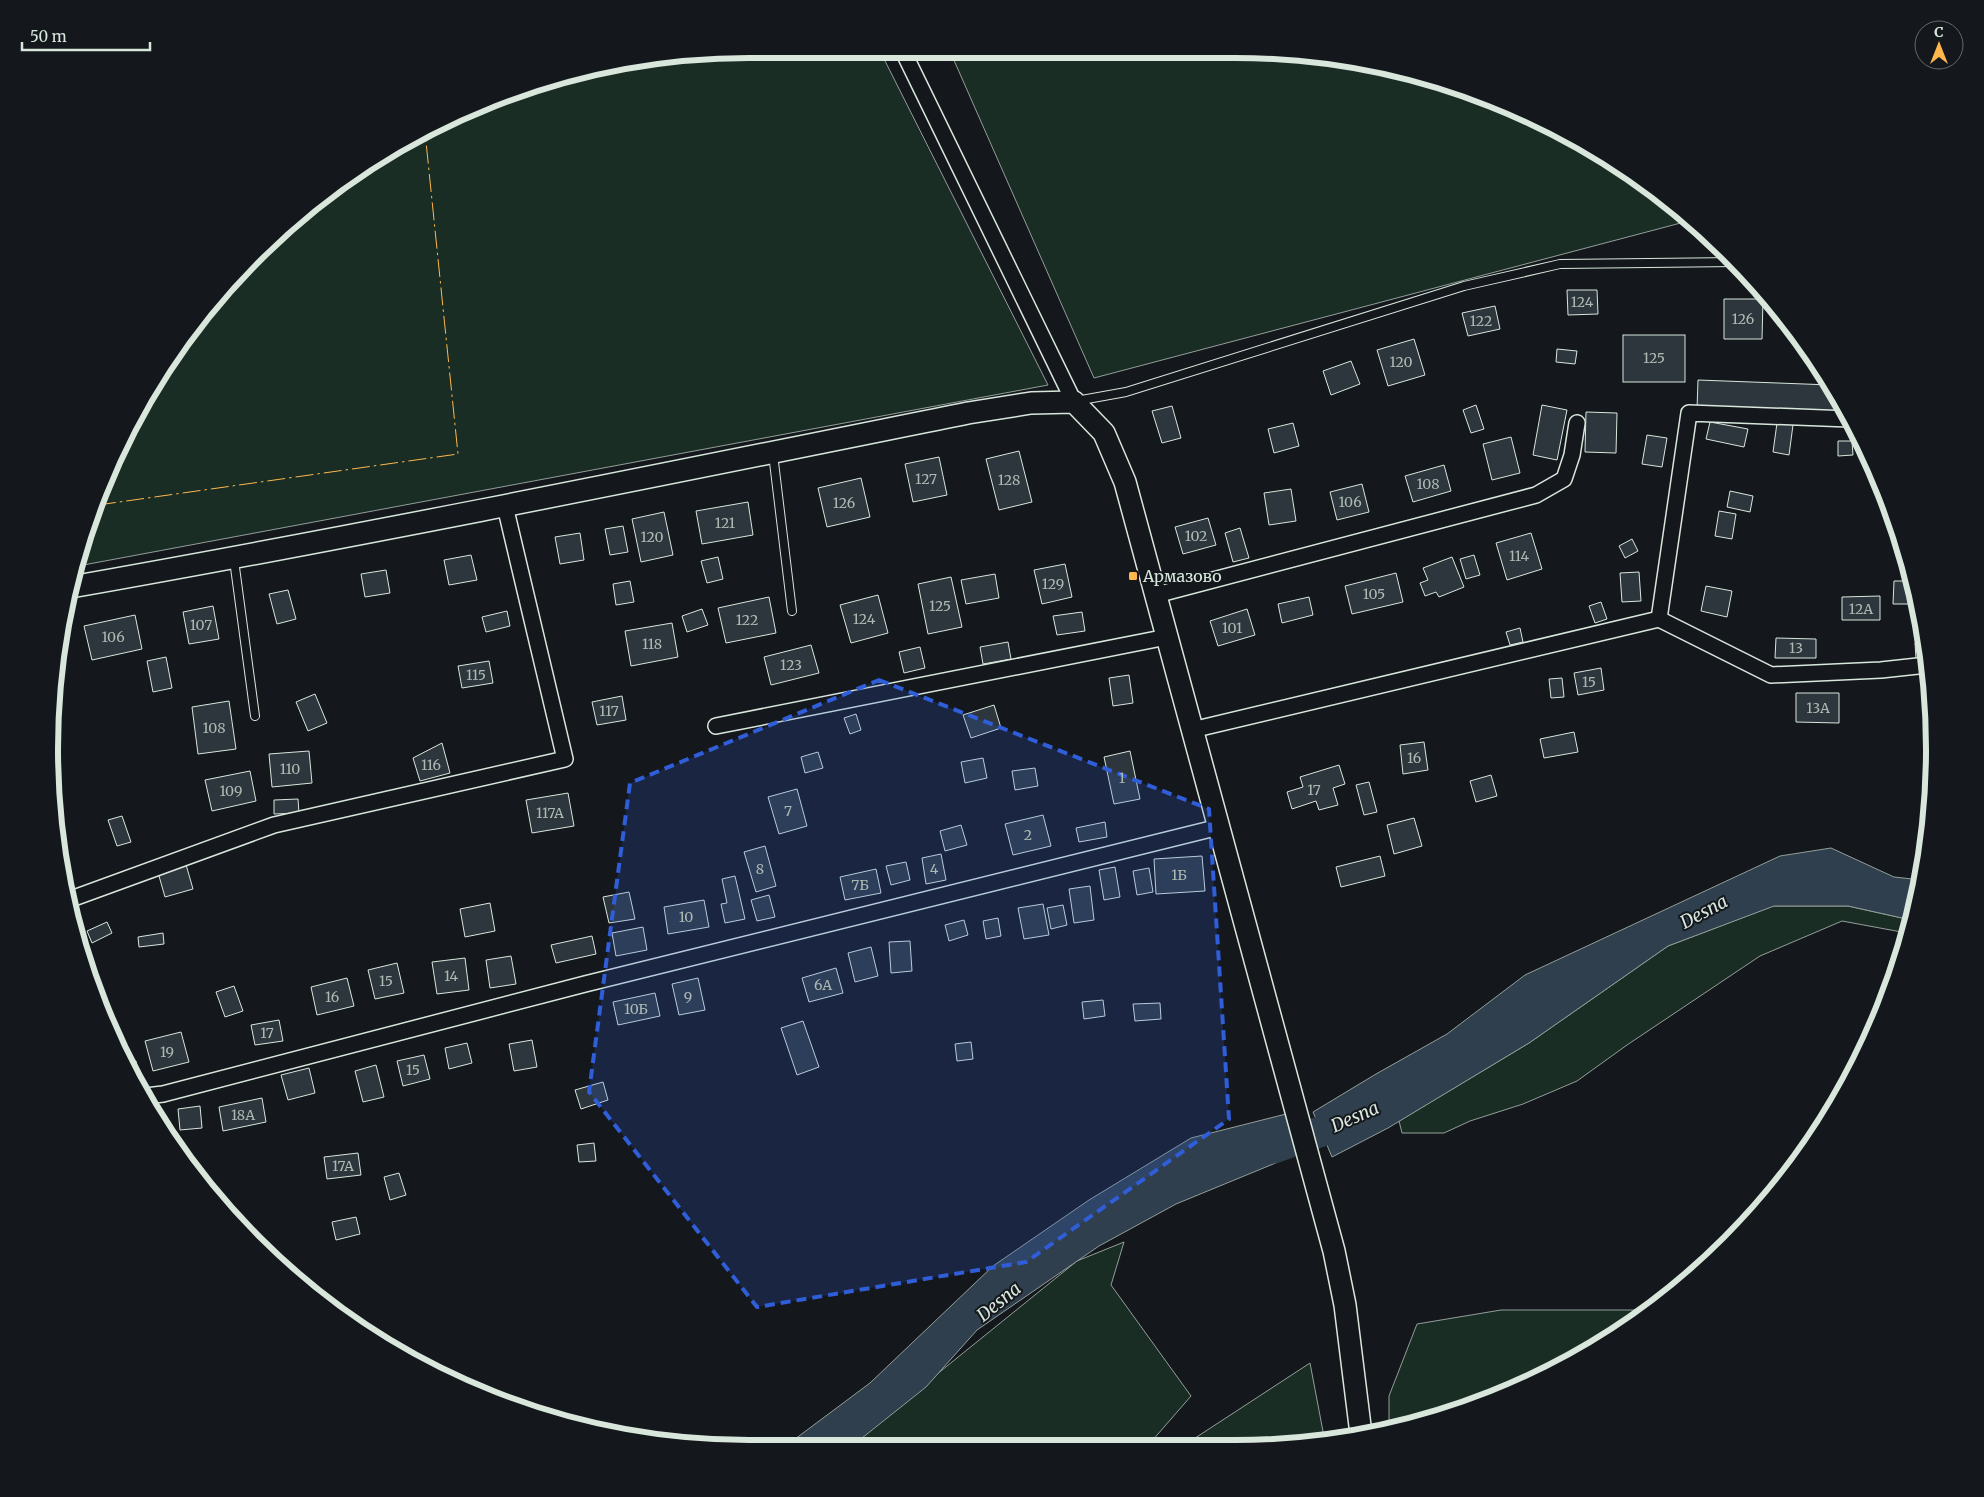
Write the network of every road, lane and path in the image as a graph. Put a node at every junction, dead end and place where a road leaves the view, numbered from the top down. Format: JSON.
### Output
{"nodes":[{"id":1,"x":906,"y":58,"type":"edge"},
{"id":2,"x":1726,"y":262,"type":"edge"},
{"id":3,"x":1074,"y":402,"type":"junction"},
{"id":4,"x":1842,"y":419,"type":"edge"},
{"id":5,"x":1576,"y":423,"type":"dead end"},
{"id":6,"x":773,"y":452,"type":"junction"},
{"id":7,"x":505,"y":506,"type":"junction"},
{"id":8,"x":234,"y":558,"type":"junction"},
{"id":9,"x":77,"y":586,"type":"edge"},
{"id":10,"x":1156,"y":595,"type":"junction"},
{"id":11,"x":792,"y":611,"type":"dead end"},
{"id":12,"x":1659,"y":619,"type":"junction"},
{"id":13,"x":1167,"y":637,"type":"junction"},
{"id":14,"x":1922,"y":665,"type":"edge"},
{"id":15,"x":255,"y":716,"type":"dead end"},
{"id":16,"x":716,"y":726,"type":"dead end"},
{"id":17,"x":1192,"y":730,"type":"junction"},
{"id":18,"x":1219,"y":827,"type":"junction"},
{"id":19,"x":74,"y":898,"type":"edge"},
{"id":20,"x":151,"y":1095,"type":"edge"},
{"id":21,"x":1360,"y":1428,"type":"edge"}],
"edges":[{"from":1,"to":3,"type":"street"},
{"from":2,"to":3,"type":"lane"},
{"from":3,"to":6,"type":"street"},
{"from":3,"to":10,"type":"street"},
{"from":4,"to":12,"type":"street"},
{"from":5,"to":10,"type":"street"},
{"from":6,"to":7,"type":"street"},
{"from":6,"to":11,"type":"lane"},
{"from":7,"to":8,"type":"street"},
{"from":7,"to":19,"type":"street"},
{"from":8,"to":9,"type":"street"},
{"from":8,"to":15,"type":"lane"},
{"from":10,"to":13,"type":"street"},
{"from":12,"to":14,"type":"street"},
{"from":12,"to":17,"type":"street"},
{"from":13,"to":16,"type":"street"},
{"from":13,"to":17,"type":"street"},
{"from":17,"to":18,"type":"street"},
{"from":18,"to":20,"type":"street"},
{"from":18,"to":21,"type":"street"}]}
